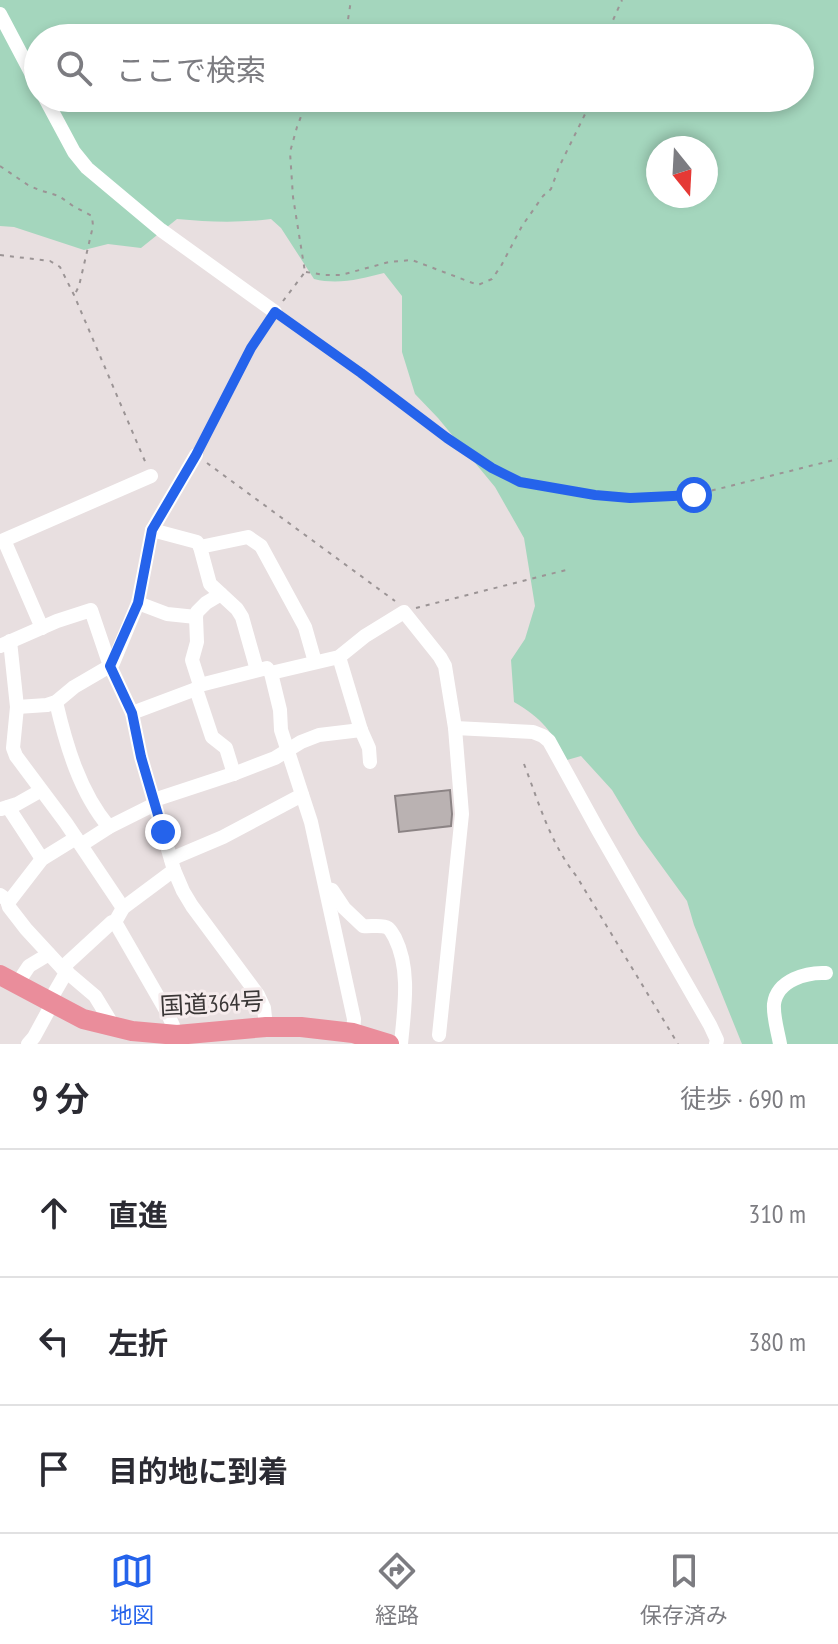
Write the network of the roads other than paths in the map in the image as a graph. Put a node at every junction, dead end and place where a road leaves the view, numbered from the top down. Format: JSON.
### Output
{"nodes":[{"id":1,"x":0,"y":14,"type":"edge"},
{"id":2,"x":24,"y":59,"type":"edge"},
{"id":3,"x":53,"y":112,"type":"edge"},
{"id":4,"x":275,"y":312,"type":"road end"},
{"id":5,"x":196,"y":455,"type":"road end"},
{"id":6,"x":151,"y":476,"type":"road end"},
{"id":7,"x":152,"y":530,"type":"junction"},
{"id":8,"x":200,"y":547,"type":"junction"},
{"id":9,"x":221,"y":594,"type":"junction"},
{"id":10,"x":138,"y":603,"type":"junction"},
{"id":11,"x":196,"y":617,"type":"junction"},
{"id":12,"x":42,"y":628,"type":"junction"},
{"id":13,"x":5,"y":644,"type":"edge"},
{"id":14,"x":339,"y":657,"type":"junction"},
{"id":15,"x":315,"y":662,"type":"junction"},
{"id":16,"x":110,"y":666,"type":"junction"},
{"id":17,"x":264,"y":671,"type":"junction"},
{"id":18,"x":198,"y":687,"type":"junction"},
{"id":19,"x":56,"y":702,"type":"junction"},
{"id":20,"x":17,"y":707,"type":"junction"},
{"id":21,"x":132,"y":713,"type":"junction"},
{"id":22,"x":455,"y":728,"type":"junction"},
{"id":23,"x":361,"y":730,"type":"junction"},
{"id":24,"x":6,"y":748,"type":"edge"},
{"id":25,"x":286,"y":752,"type":"junction"},
{"id":26,"x":370,"y":762,"type":"dead end"},
{"id":27,"x":234,"y":774,"type":"junction"},
{"id":28,"x":40,"y":791,"type":"junction"},
{"id":29,"x":302,"y":795,"type":"junction"},
{"id":30,"x":154,"y":802,"type":"junction"},
{"id":31,"x":4,"y":808,"type":"edge"},
{"id":32,"x":109,"y":827,"type":"junction"},
{"id":33,"x":79,"y":842,"type":"junction"},
{"id":34,"x":42,"y":859,"type":"junction"},
{"id":35,"x":173,"y":864,"type":"junction"},
{"id":36,"x":326,"y":889,"type":"junction"},
{"id":37,"x":4,"y":899,"type":"edge"},
{"id":38,"x":123,"y":908,"type":"junction"},
{"id":39,"x":115,"y":922,"type":"junction"},
{"id":40,"x":49,"y":954,"type":"junction"},
{"id":41,"x":65,"y":969,"type":"junction"},
{"id":42,"x":826,"y":973,"type":"dead end"},
{"id":43,"x":9,"y":979,"type":"edge"},
{"id":44,"x":51,"y":1003,"type":"junction"},
{"id":45,"x":266,"y":1027,"type":"junction"},
{"id":46,"x":353,"y":1033,"type":"junction"},
{"id":47,"x":126,"y":1034,"type":"edge"},
{"id":48,"x":439,"y":1035,"type":"dead end"},
{"id":49,"x":178,"y":1040,"type":"edge"},
{"id":50,"x":28,"y":1044,"type":"edge"},
{"id":51,"x":389,"y":1044,"type":"edge"},
{"id":52,"x":401,"y":1044,"type":"edge"},
{"id":53,"x":716,"y":1044,"type":"edge"},
{"id":54,"x":780,"y":1044,"type":"edge"}],
"edges":[{"from":1,"to":2,"type":"street"},
{"from":3,"to":4,"type":"street"},
{"from":5,"to":7,"type":"street"},
{"from":6,"to":12,"type":"street"},
{"from":7,"to":8,"type":"street"},
{"from":7,"to":10,"type":"street"},
{"from":8,"to":9,"type":"street"},
{"from":8,"to":15,"type":"street"},
{"from":9,"to":11,"type":"street"},
{"from":9,"to":17,"type":"street"},
{"from":10,"to":11,"type":"street"},
{"from":10,"to":16,"type":"street"},
{"from":11,"to":18,"type":"street"},
{"from":12,"to":13,"type":"street"},
{"from":12,"to":16,"type":"street"},
{"from":13,"to":20,"type":"street"},
{"from":14,"to":15,"type":"street"},
{"from":14,"to":22,"type":"street"},
{"from":14,"to":23,"type":"street"},
{"from":15,"to":17,"type":"street"},
{"from":16,"to":19,"type":"street"},
{"from":16,"to":21,"type":"street"},
{"from":17,"to":18,"type":"street"},
{"from":17,"to":25,"type":"street"},
{"from":18,"to":21,"type":"street"},
{"from":18,"to":27,"type":"street"},
{"from":19,"to":20,"type":"street"},
{"from":19,"to":32,"type":"street"},
{"from":20,"to":24,"type":"street"},
{"from":21,"to":30,"type":"street"},
{"from":22,"to":48,"type":"street"},
{"from":22,"to":53,"type":"street"},
{"from":23,"to":25,"type":"street"},
{"from":23,"to":26,"type":"street"},
{"from":24,"to":28,"type":"street"},
{"from":25,"to":27,"type":"street"},
{"from":25,"to":29,"type":"street"},
{"from":27,"to":30,"type":"street"},
{"from":28,"to":31,"type":"street"},
{"from":28,"to":33,"type":"street"},
{"from":29,"to":35,"type":"street"},
{"from":29,"to":36,"type":"street"},
{"from":30,"to":32,"type":"street"},
{"from":30,"to":35,"type":"street"},
{"from":31,"to":34,"type":"street"},
{"from":32,"to":33,"type":"street"},
{"from":33,"to":34,"type":"street"},
{"from":33,"to":38,"type":"street"},
{"from":34,"to":37,"type":"street"},
{"from":35,"to":38,"type":"street"},
{"from":35,"to":45,"type":"street"},
{"from":36,"to":46,"type":"street"},
{"from":36,"to":52,"type":"street"},
{"from":37,"to":40,"type":"street"},
{"from":38,"to":39,"type":"street"},
{"from":39,"to":41,"type":"street"},
{"from":39,"to":49,"type":"street"},
{"from":40,"to":41,"type":"street"},
{"from":40,"to":43,"type":"street"},
{"from":41,"to":44,"type":"street"},
{"from":41,"to":47,"type":"street"},
{"from":42,"to":54,"type":"street"},
{"from":43,"to":44,"type":"highway","name":"国道364号"},
{"from":44,"to":47,"type":"highway","name":"国道364号"},
{"from":44,"to":50,"type":"street"},
{"from":45,"to":46,"type":"highway","name":"国道364号"},
{"from":45,"to":49,"type":"highway","name":"国道364号"},
{"from":46,"to":51,"type":"highway","name":"国道364号"},
{"from":47,"to":49,"type":"highway","name":"国道364号"}]}
